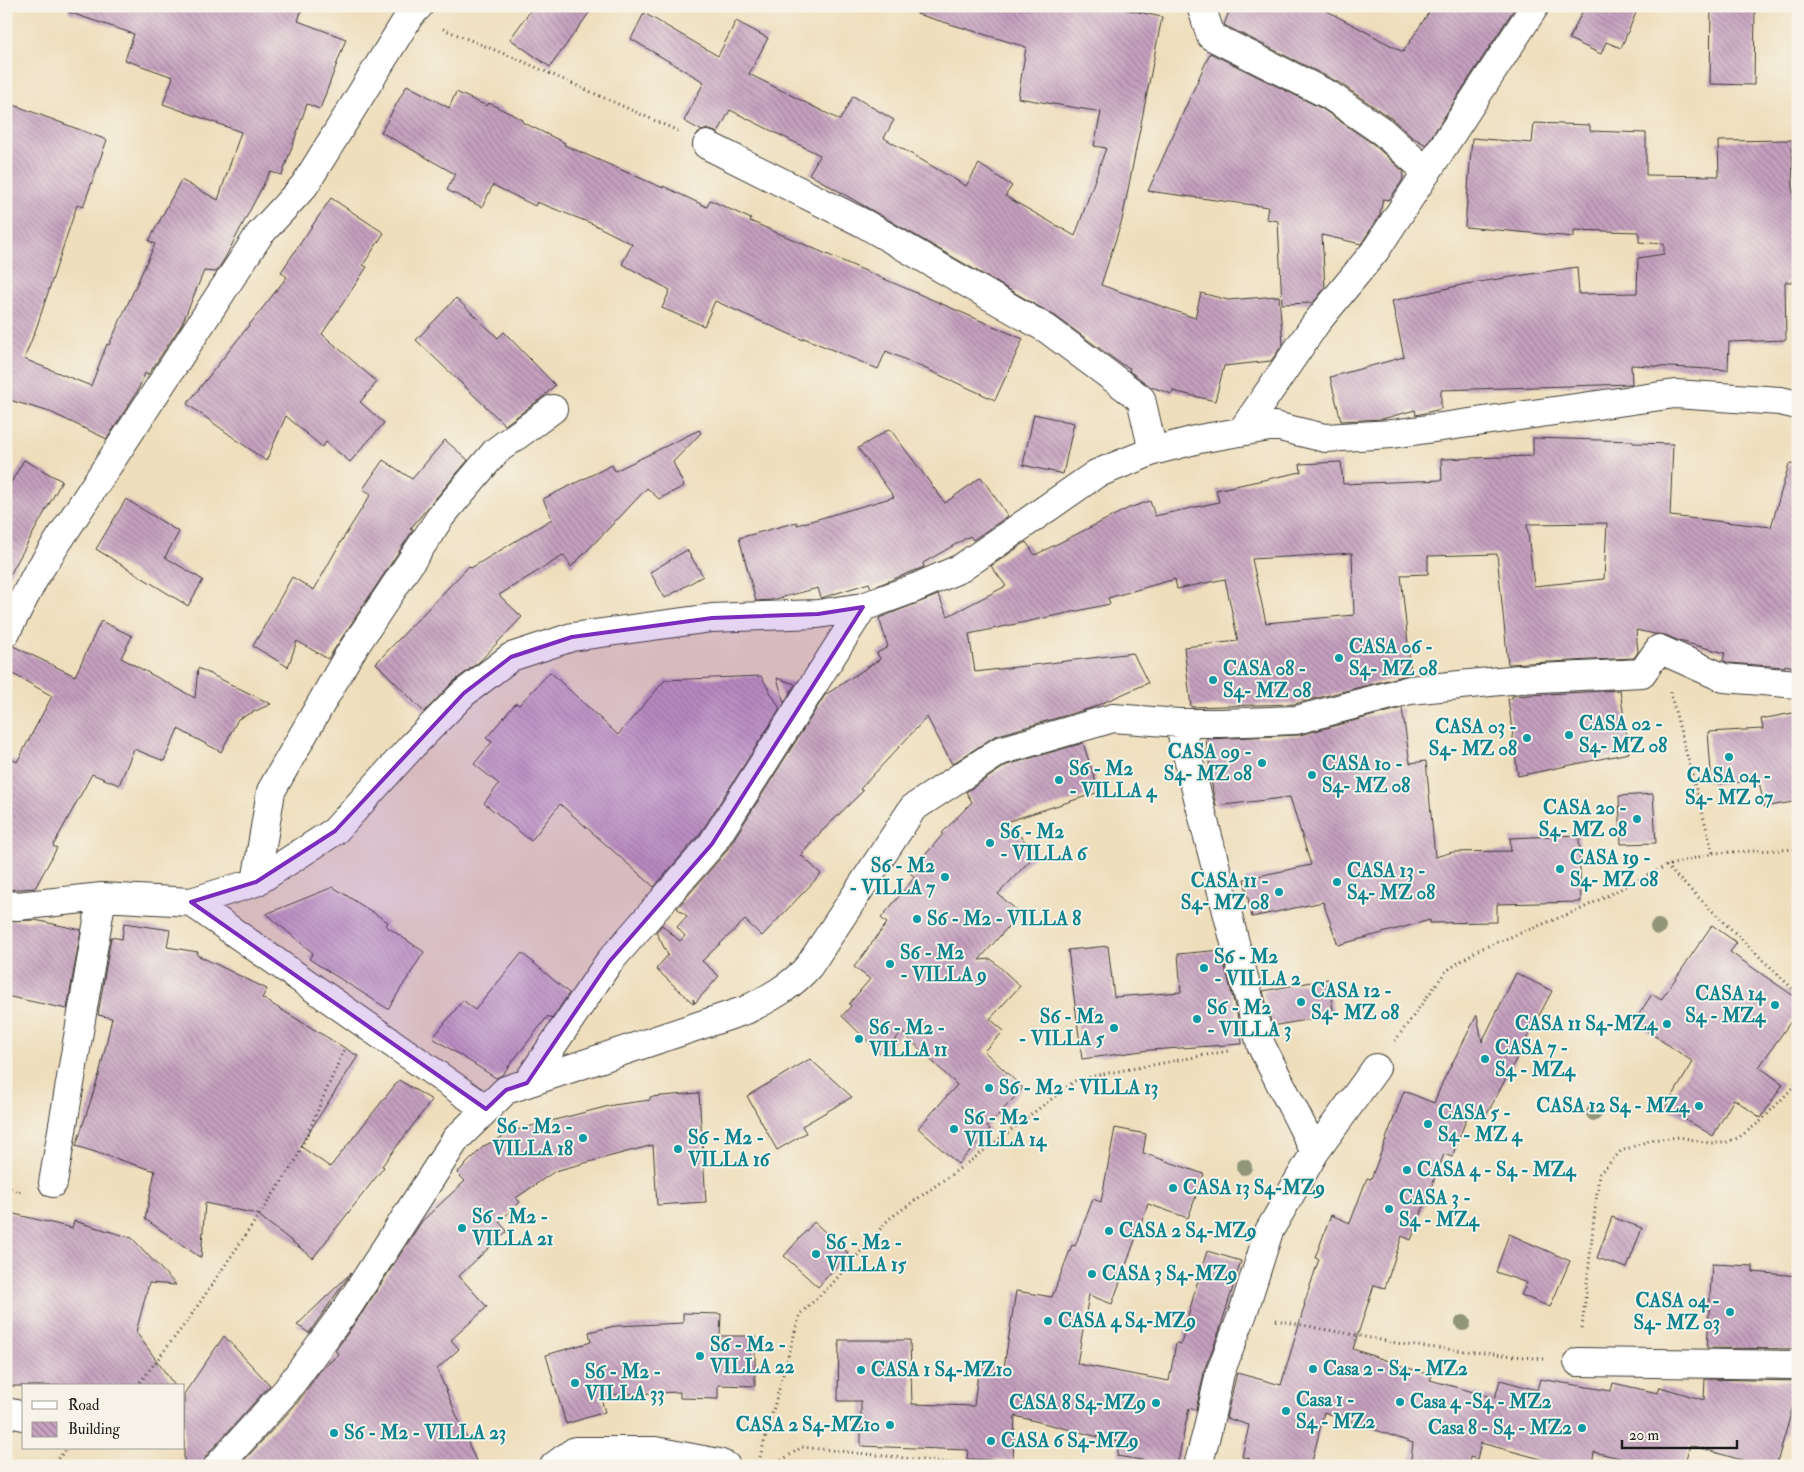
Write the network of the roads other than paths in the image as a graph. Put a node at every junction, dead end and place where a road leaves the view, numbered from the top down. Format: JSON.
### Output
{"nodes":[{"id":1,"x":1201,"y":6,"type":"edge"},
{"id":2,"x":1535,"y":6,"type":"edge"},
{"id":3,"x":414,"y":11,"type":"edge"},
{"id":4,"x":707,"y":145,"type":"road end"},
{"id":5,"x":1427,"y":172,"type":"junction"},
{"id":6,"x":1798,"y":404,"type":"edge"},
{"id":7,"x":553,"y":409,"type":"dead end"},
{"id":8,"x":1242,"y":432,"type":"junction"},
{"id":9,"x":1154,"y":451,"type":"junction"},
{"id":10,"x":863,"y":606,"type":"junction"},
{"id":11,"x":6,"y":632,"type":"edge"},
{"id":12,"x":1798,"y":684,"type":"edge"},
{"id":13,"x":1179,"y":723,"type":"junction"},
{"id":14,"x":256,"y":882,"type":"junction"},
{"id":15,"x":102,"y":897,"type":"junction"},
{"id":16,"x":191,"y":902,"type":"junction"},
{"id":17,"x":6,"y":905,"type":"edge"},
{"id":18,"x":1376,"y":1068,"type":"road end"},
{"id":19,"x":527,"y":1083,"type":"junction"},
{"id":20,"x":486,"y":1109,"type":"junction"},
{"id":21,"x":1315,"y":1152,"type":"junction"},
{"id":22,"x":53,"y":1184,"type":"dead end"},
{"id":23,"x":1578,"y":1362,"type":"road end"},
{"id":24,"x":1798,"y":1365,"type":"edge"},
{"id":25,"x":6,"y":1412,"type":"edge"},
{"id":26,"x":22,"y":1416,"type":"edge"},
{"id":27,"x":218,"y":1466,"type":"edge"},
{"id":28,"x":554,"y":1466,"type":"edge"},
{"id":29,"x":726,"y":1466,"type":"edge"},
{"id":30,"x":1198,"y":1466,"type":"edge"}],
"edges":[{"from":1,"to":5,"type":"street"},
{"from":2,"to":5,"type":"street"},
{"from":3,"to":11,"type":"street"},
{"from":4,"to":9,"type":"street"},
{"from":5,"to":8,"type":"street"},
{"from":6,"to":8,"type":"street"},
{"from":7,"to":14,"type":"street"},
{"from":8,"to":9,"type":"street"},
{"from":9,"to":10,"type":"street"},
{"from":10,"to":14,"type":"street"},
{"from":10,"to":19,"type":"street"},
{"from":12,"to":13,"type":"street"},
{"from":13,"to":19,"type":"street"},
{"from":13,"to":21,"type":"street"},
{"from":14,"to":16,"type":"street"},
{"from":15,"to":16,"type":"street"},
{"from":15,"to":17,"type":"street"},
{"from":15,"to":22,"type":"street"},
{"from":16,"to":20,"type":"street"},
{"from":18,"to":21,"type":"street"},
{"from":19,"to":20,"type":"street"},
{"from":20,"to":27,"type":"street"},
{"from":21,"to":30,"type":"street"},
{"from":23,"to":24,"type":"street"},
{"from":25,"to":26,"type":"street"},
{"from":28,"to":29,"type":"street"}]}
